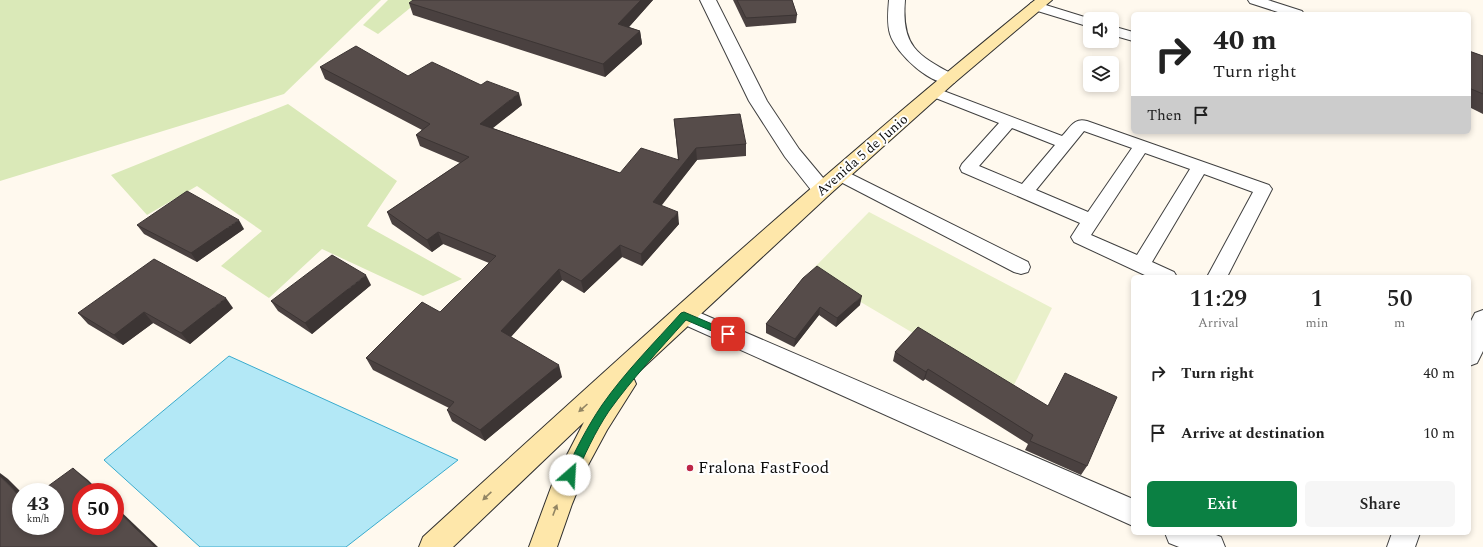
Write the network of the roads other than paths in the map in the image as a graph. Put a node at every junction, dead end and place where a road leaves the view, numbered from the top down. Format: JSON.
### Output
{"nodes":[{"id":1,"x":708,"y":0,"type":"edge"},
{"id":2,"x":897,"y":0,"type":"edge"},
{"id":3,"x":1255,"y":0,"type":"edge"},
{"id":4,"x":1040,"y":3,"type":"edge"},
{"id":5,"x":1291,"y":12,"type":"edge"},
{"id":6,"x":1083,"y":20,"type":"edge"},
{"id":7,"x":1119,"y":32,"type":"edge"},
{"id":8,"x":1131,"y":36,"type":"edge"},
{"id":9,"x":948,"y":79,"type":"junction"},
{"id":10,"x":933,"y":92,"type":"junction"},
{"id":11,"x":1009,"y":121,"type":"junction"},
{"id":12,"x":1065,"y":143,"type":"junction"},
{"id":13,"x":1141,"y":146,"type":"junction"},
{"id":14,"x":1200,"y":167,"type":"junction"},
{"id":15,"x":839,"y":174,"type":"junction"},
{"id":16,"x":822,"y":190,"type":"junction"},
{"id":17,"x":1025,"y":192,"type":"junction"},
{"id":18,"x":1091,"y":220,"type":"junction"},
{"id":19,"x":1141,"y":265,"type":"junction"},
{"id":20,"x":1020,"y":266,"type":"dead end"},
{"id":21,"x":1163,"y":275,"type":"edge"},
{"id":22,"x":1218,"y":275,"type":"edge"},
{"id":23,"x":684,"y":315,"type":"junction"},
{"id":24,"x":1482,"y":321,"type":"edge"},
{"id":25,"x":1471,"y":351,"type":"edge"},
{"id":26,"x":1131,"y":512,"type":"edge"},
{"id":27,"x":1184,"y":535,"type":"edge"},
{"id":28,"x":1405,"y":535,"type":"edge"},
{"id":29,"x":433,"y":547,"type":"edge"},
{"id":30,"x":543,"y":547,"type":"edge"},
{"id":31,"x":1211,"y":547,"type":"edge"},
{"id":32,"x":1401,"y":547,"type":"edge"}],
"edges":[{"from":1,"to":16,"type":"street"},
{"from":2,"to":9,"type":"street"},
{"from":3,"to":5,"type":"lane"},
{"from":4,"to":6,"type":"lane"},
{"from":4,"to":9,"type":"main road","name":"Avenida 5 de Junio"},
{"from":7,"to":8,"type":"lane"},
{"from":9,"to":10,"type":"main road","name":"Avenida 5 de Junio"},
{"from":10,"to":11,"type":"lane"},
{"from":10,"to":15,"type":"main road","name":"Avenida 5 de Junio"},
{"from":11,"to":12,"type":"lane"},
{"from":11,"to":17,"type":"lane"},
{"from":12,"to":13,"type":"lane"},
{"from":12,"to":17,"type":"lane"},
{"from":13,"to":14,"type":"lane"},
{"from":13,"to":18,"type":"lane"},
{"from":14,"to":19,"type":"lane"},
{"from":14,"to":22,"type":"lane"},
{"from":15,"to":16,"type":"main road","name":"Avenida 5 de Junio"},
{"from":15,"to":20,"type":"lane"},
{"from":16,"to":23,"type":"main road","name":"Avenida 5 de Junio"},
{"from":17,"to":18,"type":"lane"},
{"from":18,"to":19,"type":"lane"},
{"from":19,"to":21,"type":"lane"},
{"from":23,"to":26,"type":"street"},
{"from":23,"to":29,"type":"main road","one_way":true},
{"from":30,"to":23,"type":"main road","one_way":true},
{"from":24,"to":25,"type":"street"},
{"from":27,"to":31,"type":"street"},
{"from":28,"to":32,"type":"street"}]}
